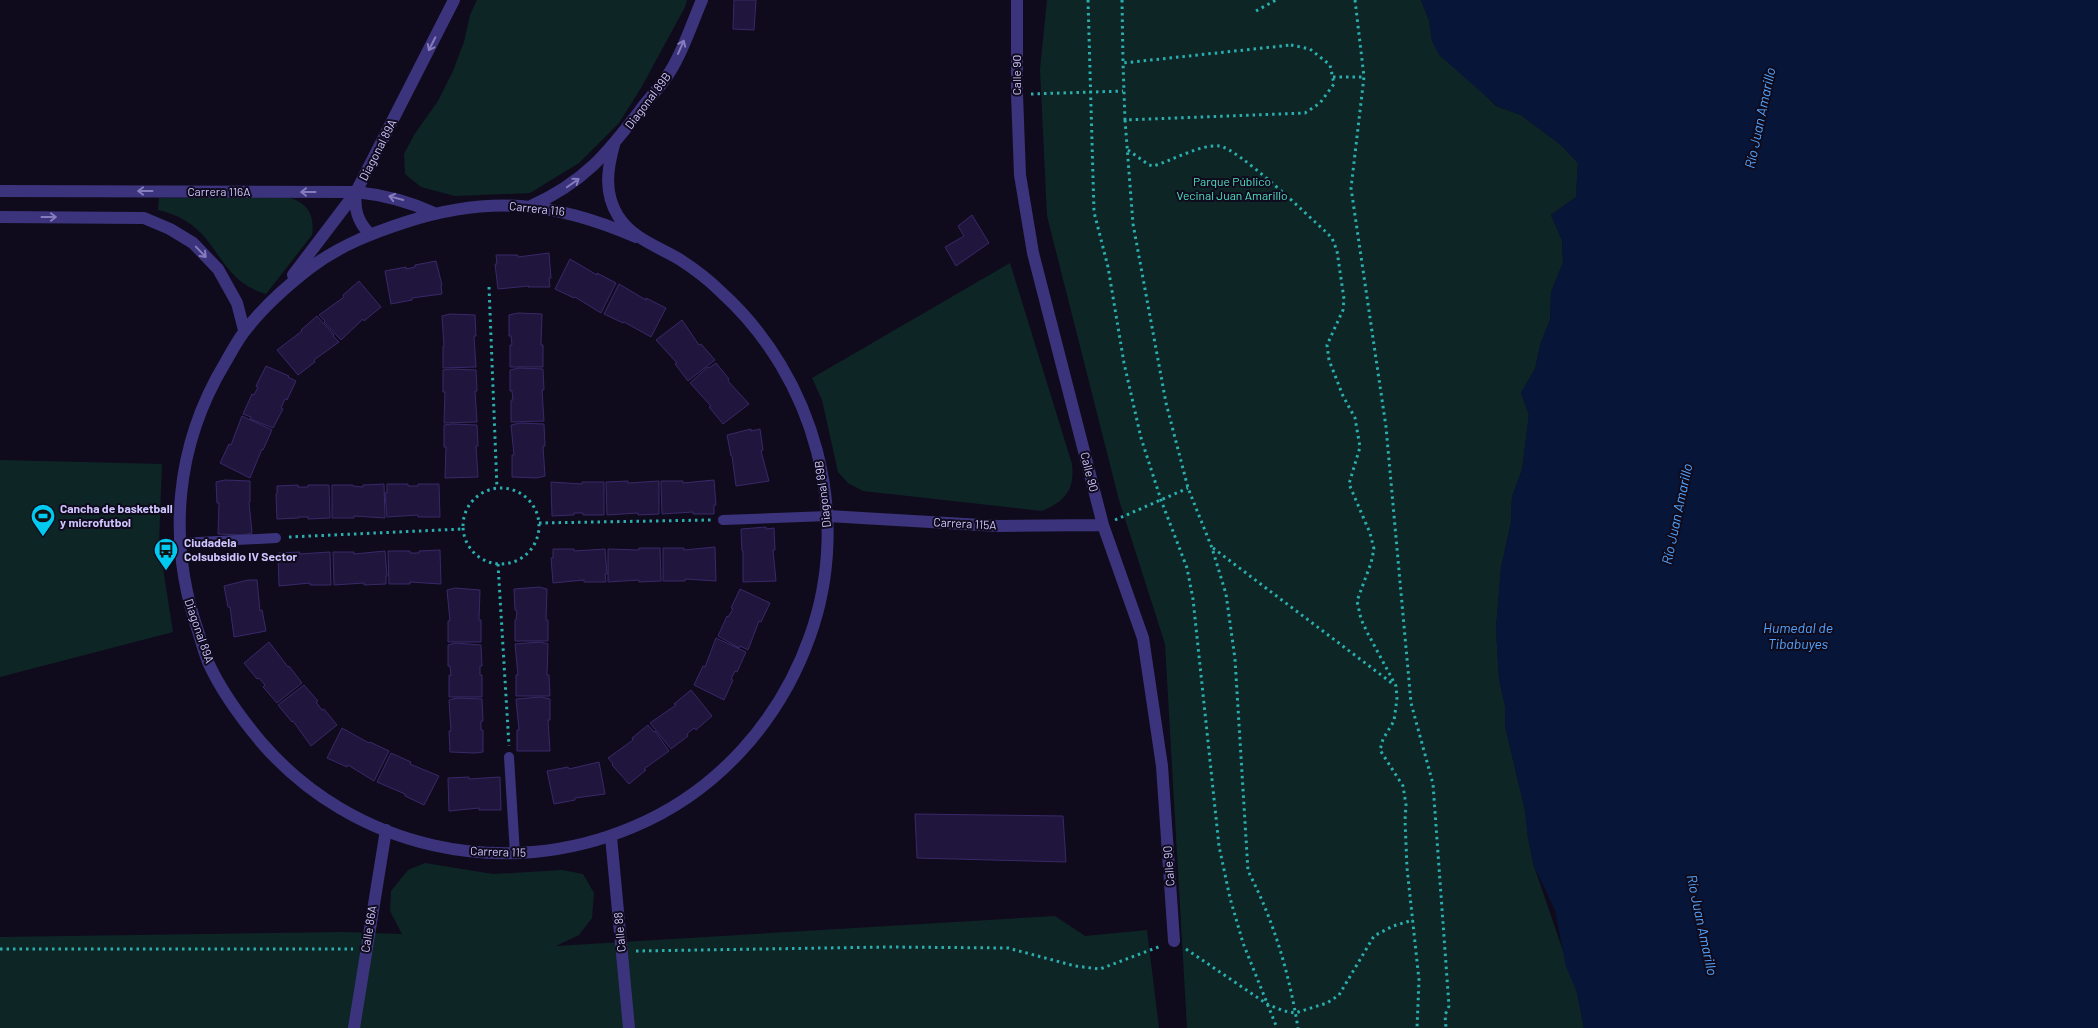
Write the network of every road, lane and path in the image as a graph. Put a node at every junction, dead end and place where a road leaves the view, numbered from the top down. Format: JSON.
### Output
{"nodes":[{"id":1,"x":454,"y":0,"type":"edge"},
{"id":2,"x":702,"y":0,"type":"edge"},
{"id":3,"x":1017,"y":0,"type":"edge"},
{"id":4,"x":1088,"y":0,"type":"edge"},
{"id":5,"x":1122,"y":0,"type":"edge"},
{"id":6,"x":1276,"y":0,"type":"edge"},
{"id":7,"x":1355,"y":0,"type":"edge"},
{"id":8,"x":1256,"y":11,"type":"dead end"},
{"id":9,"x":1123,"y":63,"type":"junction"},
{"id":10,"x":1333,"y":77,"type":"junction"},
{"id":11,"x":1364,"y":77,"type":"junction"},
{"id":12,"x":1123,"y":91,"type":"junction"},
{"id":13,"x":1090,"y":93,"type":"junction"},
{"id":14,"x":1017,"y":94,"type":"junction"},
{"id":15,"x":1125,"y":120,"type":"junction"},
{"id":16,"x":614,"y":144,"type":"junction"},
{"id":17,"x":1128,"y":150,"type":"junction"},
{"id":18,"x":0,"y":191,"type":"edge"},
{"id":19,"x":356,"y":192,"type":"junction"},
{"id":20,"x":530,"y":206,"type":"junction"},
{"id":21,"x":434,"y":213,"type":"junction"},
{"id":22,"x":0,"y":217,"type":"edge"},
{"id":23,"x":369,"y":234,"type":"junction"},
{"id":24,"x":636,"y":237,"type":"junction"},
{"id":25,"x":489,"y":287,"type":"dead end"},
{"id":26,"x":283,"y":289,"type":"junction"},
{"id":27,"x":244,"y":330,"type":"junction"},
{"id":28,"x":497,"y":488,"type":"junction"},
{"id":29,"x":1188,"y":488,"type":"junction"},
{"id":30,"x":1161,"y":500,"type":"junction"},
{"id":31,"x":828,"y":516,"type":"junction"},
{"id":32,"x":723,"y":520,"type":"joint"},
{"id":33,"x":539,"y":524,"type":"junction"},
{"id":34,"x":1103,"y":525,"type":"junction"},
{"id":35,"x":462,"y":529,"type":"junction"},
{"id":36,"x":276,"y":538,"type":"joint"},
{"id":37,"x":179,"y":543,"type":"junction"},
{"id":38,"x":1212,"y":548,"type":"junction"},
{"id":39,"x":498,"y":564,"type":"junction"},
{"id":40,"x":1396,"y":686,"type":"junction"},
{"id":41,"x":510,"y":757,"type":"joint"},
{"id":42,"x":386,"y":830,"type":"junction"},
{"id":43,"x":611,"y":836,"type":"junction"},
{"id":44,"x":515,"y":854,"type":"junction"},
{"id":45,"x":1413,"y":920,"type":"junction"},
{"id":46,"x":1174,"y":941,"type":"junction"},
{"id":47,"x":366,"y":948,"type":"junction"},
{"id":48,"x":0,"y":949,"type":"edge"},
{"id":49,"x":621,"y":951,"type":"junction"},
{"id":50,"x":1266,"y":1004,"type":"junction"},
{"id":51,"x":1295,"y":1013,"type":"junction"},
{"id":52,"x":354,"y":1028,"type":"edge"},
{"id":53,"x":629,"y":1028,"type":"edge"},
{"id":54,"x":1277,"y":1028,"type":"edge"},
{"id":55,"x":1298,"y":1028,"type":"edge"},
{"id":56,"x":1417,"y":1028,"type":"edge"},
{"id":57,"x":1446,"y":1028,"type":"edge"}],
"edges":[{"from":1,"to":19,"type":"street","name":"Diagonal 89A","one_way":true},
{"from":16,"to":2,"type":"street","name":"Diagonal 89B","one_way":true},
{"from":3,"to":14,"type":"street","name":"Calle 90"},
{"from":4,"to":13,"type":"path"},
{"from":5,"to":9,"type":"path"},
{"from":6,"to":8,"type":"path"},
{"from":7,"to":11,"type":"path"},
{"from":9,"to":10,"type":"path"},
{"from":9,"to":12,"type":"path"},
{"from":10,"to":11,"type":"path"},
{"from":10,"to":15,"type":"path"},
{"from":11,"to":57,"type":"path"},
{"from":12,"to":13,"type":"path"},
{"from":12,"to":15,"type":"path"},
{"from":13,"to":14,"type":"path"},
{"from":13,"to":30,"type":"path"},
{"from":14,"to":34,"type":"street","name":"Calle 90"},
{"from":15,"to":17,"type":"path"},
{"from":20,"to":16,"type":"street","name":"Diagonal 89B","one_way":true},
{"from":16,"to":24,"type":"street","name":"Diagonal 89B"},
{"from":17,"to":29,"type":"path"},
{"from":17,"to":40,"type":"path"},
{"from":19,"to":18,"type":"street","name":"Carrera 116A","one_way":true},
{"from":21,"to":19,"type":"street","name":"Carrera 116A","one_way":true},
{"from":19,"to":23,"type":"street"},
{"from":19,"to":26,"type":"street","name":"Diagonal 89A"},
{"from":20,"to":21,"type":"street","name":"Carrera 116"},
{"from":20,"to":24,"type":"street","name":"Carrera 116"},
{"from":21,"to":23,"type":"street","name":"Diagonal 89A"},
{"from":22,"to":27,"type":"street","one_way":true},
{"from":23,"to":26,"type":"street","name":"Diagonal 89A"},
{"from":24,"to":31,"type":"street","name":"Diagonal 89B"},
{"from":25,"to":28,"type":"path"},
{"from":26,"to":27,"type":"street","name":"Diagonal 89A"},
{"from":27,"to":37,"type":"street","name":"Diagonal 89A"},
{"from":28,"to":33,"type":"path"},
{"from":28,"to":35,"type":"path"},
{"from":29,"to":30,"type":"path"},
{"from":29,"to":38,"type":"path"},
{"from":30,"to":34,"type":"path"},
{"from":30,"to":50,"type":"path"},
{"from":31,"to":32,"type":"lane"},
{"from":31,"to":34,"type":"street","name":"Carrera 115A"},
{"from":31,"to":43,"type":"street","name":"Diagonal 89B"},
{"from":32,"to":33,"type":"path"},
{"from":33,"to":39,"type":"path"},
{"from":34,"to":46,"type":"street","name":"Calle 90"},
{"from":35,"to":36,"type":"path"},
{"from":35,"to":39,"type":"path"},
{"from":36,"to":37,"type":"lane"},
{"from":37,"to":42,"type":"street","name":"Diagonal 89A"},
{"from":38,"to":40,"type":"path"},
{"from":38,"to":51,"type":"path"},
{"from":39,"to":41,"type":"path"},
{"from":40,"to":45,"type":"path"},
{"from":41,"to":44,"type":"lane"},
{"from":42,"to":44,"type":"street","name":"Carrera 115"},
{"from":42,"to":47,"type":"street","name":"Calle 86A"},
{"from":43,"to":44,"type":"street","name":"Carrera 115"},
{"from":43,"to":49,"type":"street","name":"Calle 88"},
{"from":45,"to":51,"type":"path"},
{"from":45,"to":56,"type":"path"},
{"from":46,"to":49,"type":"path"},
{"from":46,"to":50,"type":"path"},
{"from":47,"to":48,"type":"path"},
{"from":47,"to":52,"type":"street","name":"Calle 86A"},
{"from":49,"to":53,"type":"street","name":"Calle 88"},
{"from":50,"to":51,"type":"path"},
{"from":50,"to":54,"type":"path"},
{"from":51,"to":55,"type":"path"}]}
